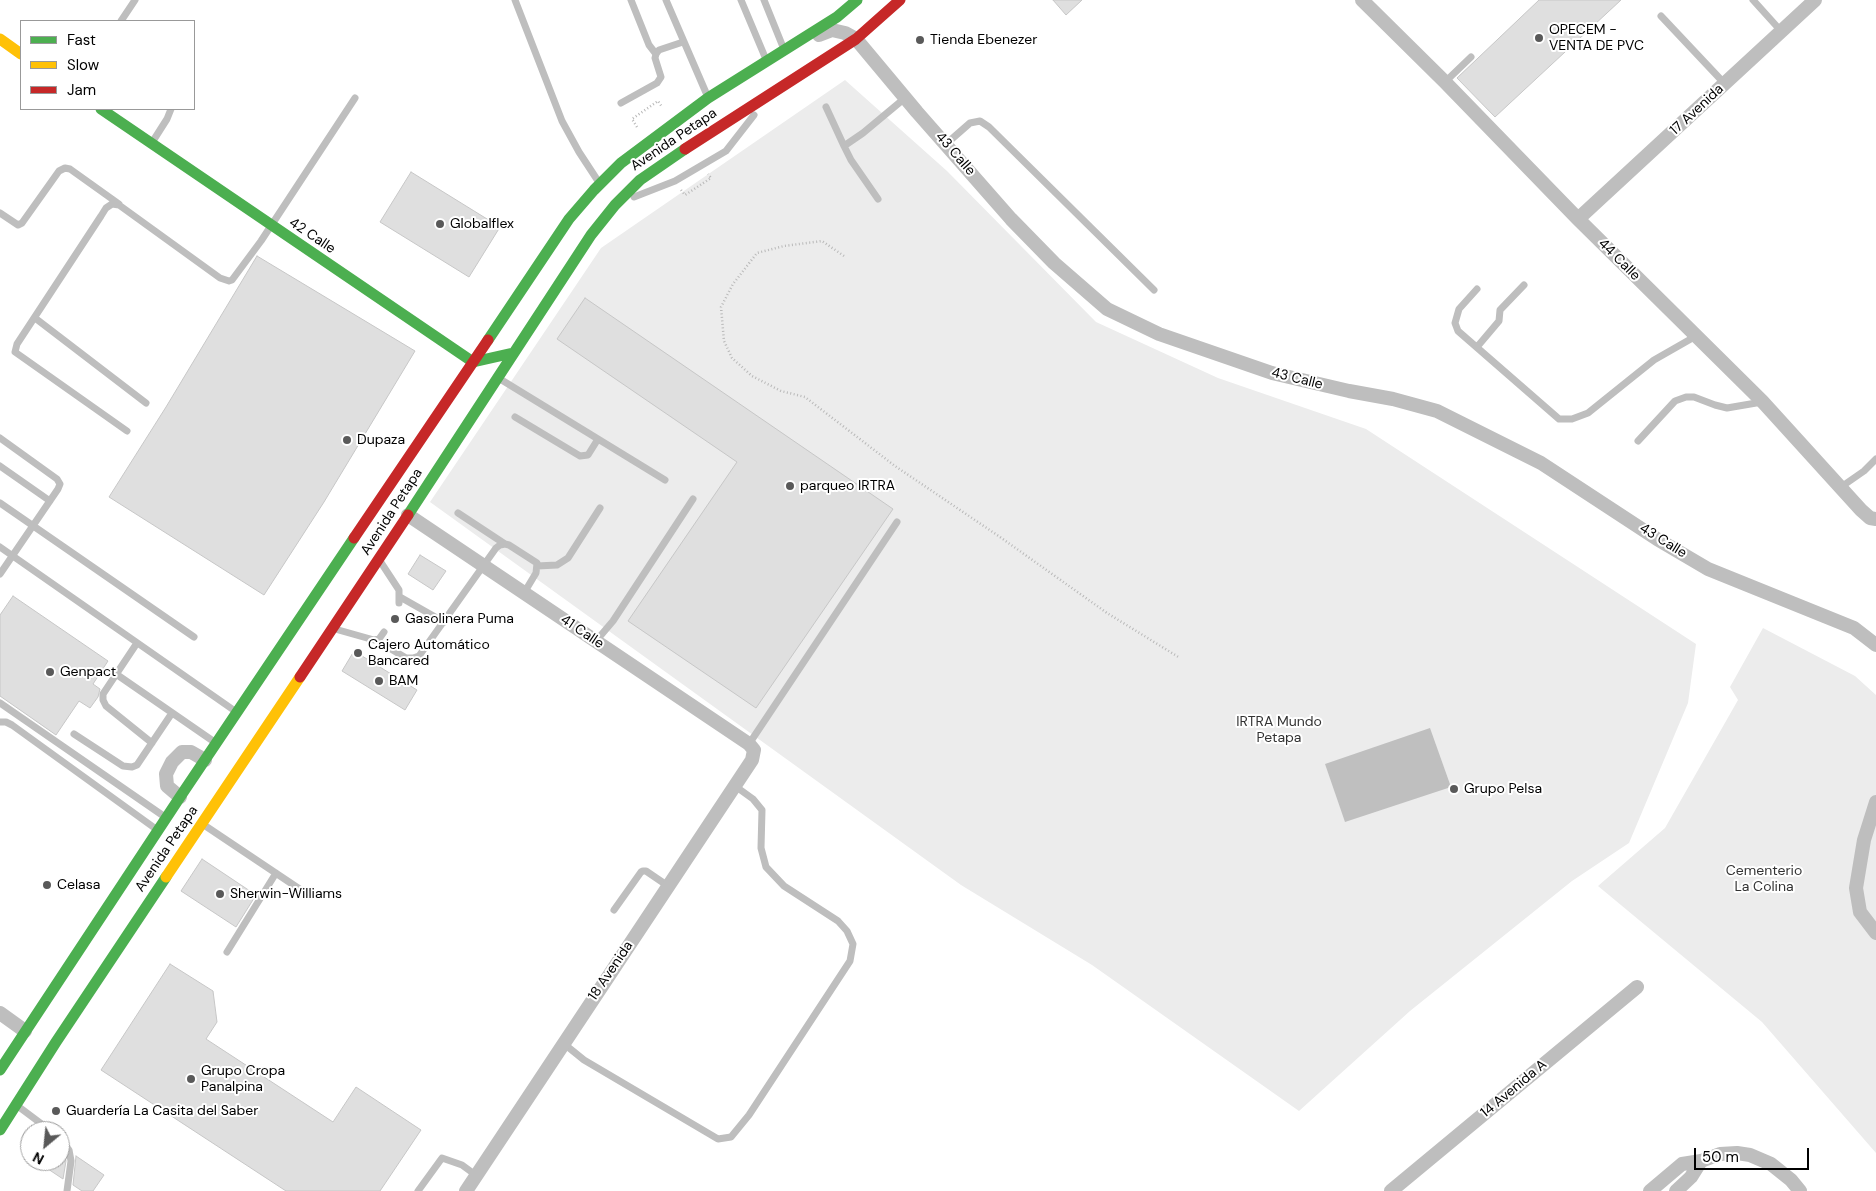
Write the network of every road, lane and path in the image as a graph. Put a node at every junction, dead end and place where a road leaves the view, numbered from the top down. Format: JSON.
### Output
{"nodes":[{"id":1,"x":135,"y":0,"type":"edge"},
{"id":2,"x":515,"y":0,"type":"edge"},
{"id":3,"x":630,"y":0,"type":"edge"},
{"id":4,"x":666,"y":0,"type":"edge"},
{"id":5,"x":741,"y":0,"type":"edge"},
{"id":6,"x":764,"y":0,"type":"edge"},
{"id":7,"x":857,"y":0,"type":"edge"},
{"id":8,"x":900,"y":0,"type":"edge"},
{"id":9,"x":1362,"y":0,"type":"edge"},
{"id":10,"x":1753,"y":0,"type":"edge"},
{"id":11,"x":1815,"y":0,"type":"edge"},
{"id":12,"x":1661,"y":16,"type":"dead end"},
{"id":13,"x":121,"y":20,"type":"edge"},
{"id":14,"x":1781,"y":31,"type":"junction"},
{"id":15,"x":0,"y":39,"type":"edge"},
{"id":16,"x":856,"y":39,"type":"junction"},
{"id":17,"x":683,"y":42,"type":"junction"},
{"id":18,"x":787,"y":48,"type":"junction"},
{"id":19,"x":20,"y":53,"type":"edge"},
{"id":20,"x":656,"y":54,"type":"junction"},
{"id":21,"x":1471,"y":57,"type":"dead end"},
{"id":22,"x":767,"y":60,"type":"junction"},
{"id":23,"x":1445,"y":82,"type":"junction"},
{"id":24,"x":1725,"y":84,"type":"junction"},
{"id":25,"x":771,"y":94,"type":"junction"},
{"id":26,"x":355,"y":98,"type":"dead end"},
{"id":27,"x":708,"y":98,"type":"junction"},
{"id":28,"x":905,"y":98,"type":"junction"},
{"id":29,"x":658,"y":101,"type":"dead end"},
{"id":30,"x":621,"y":103,"type":"dead end"},
{"id":31,"x":826,"y":107,"type":"dead end"},
{"id":32,"x":102,"y":110,"type":"edge"},
{"id":33,"x":171,"y":110,"type":"edge"},
{"id":34,"x":632,"y":119,"type":"dead end"},
{"id":35,"x":152,"y":144,"type":"junction"},
{"id":36,"x":946,"y":144,"type":"junction"},
{"id":37,"x":844,"y":146,"type":"junction"},
{"id":38,"x":711,"y":178,"type":"dead end"},
{"id":39,"x":600,"y":184,"type":"junction"},
{"id":40,"x":685,"y":195,"type":"dead end"},
{"id":41,"x":878,"y":199,"type":"dead end"},
{"id":42,"x":119,"y":205,"type":"junction"},
{"id":43,"x":615,"y":205,"type":"junction"},
{"id":44,"x":0,"y":213,"type":"edge"},
{"id":45,"x":1578,"y":219,"type":"junction"},
{"id":46,"x":271,"y":226,"type":"junction"},
{"id":47,"x":844,"y":256,"type":"dead end"},
{"id":48,"x":1524,"y":285,"type":"dead end"},
{"id":49,"x":1477,"y":289,"type":"dead end"},
{"id":50,"x":1154,"y":290,"type":"dead end"},
{"id":51,"x":35,"y":318,"type":"junction"},
{"id":52,"x":1696,"y":336,"type":"junction"},
{"id":53,"x":1477,"y":347,"type":"junction"},
{"id":54,"x":513,"y":353,"type":"junction"},
{"id":55,"x":473,"y":362,"type":"junction"},
{"id":56,"x":498,"y":378,"type":"junction"},
{"id":57,"x":146,"y":402,"type":"dead end"},
{"id":58,"x":1762,"y":402,"type":"junction"},
{"id":59,"x":515,"y":417,"type":"dead end"},
{"id":60,"x":127,"y":431,"type":"dead end"},
{"id":61,"x":0,"y":438,"type":"edge"},
{"id":62,"x":598,"y":439,"type":"junction"},
{"id":63,"x":1638,"y":440,"type":"dead end"},
{"id":64,"x":1876,"y":460,"type":"edge"},
{"id":65,"x":0,"y":466,"type":"edge"},
{"id":66,"x":665,"y":480,"type":"dead end"},
{"id":67,"x":1841,"y":487,"type":"junction"},
{"id":68,"x":693,"y":499,"type":"dead end"},
{"id":69,"x":50,"y":501,"type":"junction"},
{"id":70,"x":0,"y":503,"type":"edge"},
{"id":71,"x":600,"y":508,"type":"dead end"},
{"id":72,"x":458,"y":513,"type":"dead end"},
{"id":73,"x":408,"y":515,"type":"junction"},
{"id":74,"x":1876,"y":519,"type":"edge"},
{"id":75,"x":897,"y":522,"type":"dead end"},
{"id":76,"x":33,"y":526,"type":"junction"},
{"id":77,"x":505,"y":544,"type":"junction"},
{"id":78,"x":0,"y":547,"type":"edge"},
{"id":79,"x":12,"y":555,"type":"junction"},
{"id":80,"x":379,"y":559,"type":"junction"},
{"id":81,"x":538,"y":566,"type":"junction"},
{"id":82,"x":484,"y":567,"type":"junction"},
{"id":83,"x":0,"y":574,"type":"edge"},
{"id":84,"x":524,"y":594,"type":"junction"},
{"id":85,"x":444,"y":622,"type":"junction"},
{"id":86,"x":332,"y":629,"type":"junction"},
{"id":87,"x":384,"y":632,"type":"dead end"},
{"id":88,"x":194,"y":637,"type":"dead end"},
{"id":89,"x":376,"y":640,"type":"junction"},
{"id":90,"x":596,"y":641,"type":"junction"},
{"id":91,"x":137,"y":643,"type":"junction"},
{"id":92,"x":1876,"y":645,"type":"edge"},
{"id":93,"x":1180,"y":658,"type":"dead end"},
{"id":94,"x":116,"y":674,"type":"junction"},
{"id":95,"x":0,"y":703,"type":"edge"},
{"id":96,"x":172,"y":713,"type":"junction"},
{"id":97,"x":237,"y":713,"type":"junction"},
{"id":98,"x":0,"y":722,"type":"edge"},
{"id":99,"x":74,"y":734,"type":"dead end"},
{"id":100,"x":152,"y":743,"type":"junction"},
{"id":101,"x":216,"y":744,"type":"junction"},
{"id":102,"x":751,"y":747,"type":"junction"},
{"id":103,"x":204,"y":760,"type":"junction"},
{"id":104,"x":735,"y":786,"type":"junction"},
{"id":105,"x":180,"y":797,"type":"junction"},
{"id":106,"x":1876,"y":802,"type":"edge"},
{"id":107,"x":167,"y":818,"type":"junction"},
{"id":108,"x":202,"y":824,"type":"junction"},
{"id":109,"x":159,"y":831,"type":"junction"},
{"id":110,"x":276,"y":873,"type":"junction"},
{"id":111,"x":668,"y":886,"type":"junction"},
{"id":112,"x":310,"y":896,"type":"dead end"},
{"id":113,"x":614,"y":910,"type":"dead end"},
{"id":114,"x":1876,"y":933,"type":"edge"},
{"id":115,"x":227,"y":952,"type":"dead end"},
{"id":116,"x":1637,"y":987,"type":"dead end"},
{"id":117,"x":0,"y":1013,"type":"edge"},
{"id":118,"x":28,"y":1036,"type":"junction"},
{"id":119,"x":0,"y":1043,"type":"edge"},
{"id":120,"x":563,"y":1043,"type":"junction"},
{"id":121,"x":12,"y":1052,"type":"junction"},
{"id":122,"x":35,"y":1059,"type":"dead end"},
{"id":123,"x":0,"y":1070,"type":"edge"},
{"id":124,"x":36,"y":1073,"type":"junction"},
{"id":125,"x":16,"y":1105,"type":"junction"},
{"id":126,"x":38,"y":1121,"type":"edge"},
{"id":127,"x":0,"y":1130,"type":"edge"},
{"id":128,"x":70,"y":1150,"type":"edge"},
{"id":129,"x":1701,"y":1161,"type":"junction"},
{"id":130,"x":70,"y":1168,"type":"edge"},
{"id":131,"x":70,"y":1171,"type":"edge"},
{"id":132,"x":477,"y":1176,"type":"junction"},
{"id":133,"x":67,"y":1191,"type":"edge"},
{"id":134,"x":418,"y":1191,"type":"edge"},
{"id":135,"x":466,"y":1191,"type":"edge"},
{"id":136,"x":1391,"y":1191,"type":"edge"},
{"id":137,"x":1650,"y":1191,"type":"edge"},
{"id":138,"x":1676,"y":1191,"type":"edge"},
{"id":139,"x":1800,"y":1191,"type":"edge"}],
"edges":[{"from":1,"to":13,"type":"lane"},
{"from":2,"to":39,"type":"lane"},
{"from":3,"to":20,"type":"lane"},
{"from":4,"to":17,"type":"lane"},
{"from":5,"to":22,"type":"lane"},
{"from":6,"to":18,"type":"lane"},
{"from":7,"to":18,"type":"main road","name":"Avenida Petapa"},
{"from":8,"to":16,"type":"main road","name":"Avenida Petapa"},
{"from":9,"to":23,"type":"street","name":"44 Calle"},
{"from":10,"to":14,"type":"lane"},
{"from":11,"to":14,"type":"street","name":"17 Avenida"},
{"from":12,"to":24,"type":"lane"},
{"from":14,"to":24,"type":"street","name":"17 Avenida"},
{"from":15,"to":19,"type":"main road"},
{"from":16,"to":18,"type":"street","name":"43 Calle"},
{"from":16,"to":25,"type":"main road","name":"Avenida Petapa"},
{"from":16,"to":28,"type":"street","name":"43 Calle"},
{"from":17,"to":20,"type":"lane"},
{"from":17,"to":27,"type":"lane"},
{"from":18,"to":22,"type":"main road","name":"Avenida Petapa"},
{"from":20,"to":30,"type":"lane"},
{"from":21,"to":23,"type":"lane"},
{"from":22,"to":27,"type":"main road","name":"Avenida Petapa"},
{"from":23,"to":45,"type":"street","name":"44 Calle"},
{"from":24,"to":45,"type":"street","name":"17 Avenida"},
{"from":25,"to":43,"type":"main road","name":"Avenida Petapa"},
{"from":25,"to":43,"type":"lane"},
{"from":26,"to":46,"type":"lane"},
{"from":27,"to":39,"type":"main road","name":"Avenida Petapa"},
{"from":28,"to":36,"type":"street","name":"43 Calle"},
{"from":28,"to":37,"type":"lane"},
{"from":29,"to":34,"type":"path"},
{"from":31,"to":37,"type":"lane"},
{"from":32,"to":35,"type":"main road","name":"42 Calle"},
{"from":33,"to":35,"type":"lane"},
{"from":35,"to":46,"type":"main road","name":"42 Calle"},
{"from":36,"to":50,"type":"lane"},
{"from":36,"to":92,"type":"street","name":"43 Calle"},
{"from":37,"to":41,"type":"lane"},
{"from":38,"to":40,"type":"path"},
{"from":39,"to":55,"type":"main road","name":"Avenida Petapa"},
{"from":42,"to":44,"type":"lane"},
{"from":42,"to":46,"type":"lane"},
{"from":42,"to":51,"type":"lane"},
{"from":43,"to":54,"type":"main road","name":"Avenida Petapa"},
{"from":45,"to":52,"type":"street","name":"44 Calle"},
{"from":46,"to":55,"type":"main road","name":"42 Calle"},
{"from":47,"to":93,"type":"path"},
{"from":48,"to":53,"type":"lane"},
{"from":49,"to":53,"type":"lane"},
{"from":51,"to":57,"type":"lane"},
{"from":51,"to":60,"type":"lane"},
{"from":52,"to":53,"type":"lane"},
{"from":52,"to":58,"type":"street","name":"44 Calle"},
{"from":54,"to":55,"type":"main road"},
{"from":54,"to":56,"type":"main road","name":"Avenida Petapa"},
{"from":55,"to":97,"type":"main road","name":"Avenida Petapa"},
{"from":56,"to":62,"type":"lane"},
{"from":56,"to":73,"type":"main road","name":"Avenida Petapa"},
{"from":58,"to":63,"type":"lane"},
{"from":58,"to":67,"type":"street","name":"44 Calle"},
{"from":59,"to":62,"type":"lane"},
{"from":61,"to":69,"type":"lane"},
{"from":62,"to":66,"type":"lane"},
{"from":64,"to":67,"type":"lane"},
{"from":65,"to":69,"type":"lane"},
{"from":67,"to":74,"type":"street","name":"44 Calle"},
{"from":68,"to":90,"type":"lane"},
{"from":69,"to":76,"type":"lane"},
{"from":70,"to":76,"type":"lane"},
{"from":71,"to":81,"type":"lane"},
{"from":72,"to":77,"type":"lane"},
{"from":73,"to":80,"type":"main road","name":"Avenida Petapa"},
{"from":73,"to":82,"type":"street","name":"41 Calle"},
{"from":75,"to":102,"type":"lane"},
{"from":76,"to":79,"type":"lane"},
{"from":76,"to":88,"type":"lane"},
{"from":77,"to":81,"type":"lane"},
{"from":77,"to":82,"type":"lane"},
{"from":78,"to":79,"type":"lane"},
{"from":79,"to":83,"type":"lane"},
{"from":79,"to":91,"type":"lane"},
{"from":80,"to":85,"type":"lane"},
{"from":80,"to":86,"type":"main road","name":"Avenida Petapa"},
{"from":81,"to":84,"type":"lane"},
{"from":82,"to":84,"type":"street","name":"41 Calle"},
{"from":82,"to":85,"type":"lane"},
{"from":84,"to":90,"type":"street","name":"41 Calle"},
{"from":85,"to":89,"type":"lane"},
{"from":86,"to":89,"type":"lane"},
{"from":86,"to":108,"type":"main road","name":"Avenida Petapa"},
{"from":87,"to":89,"type":"lane"},
{"from":90,"to":102,"type":"street","name":"41 Calle"},
{"from":91,"to":94,"type":"lane"},
{"from":91,"to":97,"type":"lane"},
{"from":94,"to":96,"type":"lane"},
{"from":94,"to":100,"type":"lane"},
{"from":95,"to":107,"type":"lane"},
{"from":96,"to":100,"type":"lane"},
{"from":96,"to":101,"type":"lane"},
{"from":97,"to":101,"type":"main road","name":"Avenida Petapa"},
{"from":98,"to":109,"type":"lane"},
{"from":99,"to":100,"type":"lane"},
{"from":101,"to":103,"type":"main road","name":"Avenida Petapa"},
{"from":102,"to":104,"type":"street","name":"18 Avenida"},
{"from":103,"to":105,"type":"main road","name":"Avenida Petapa"},
{"from":103,"to":105,"type":"street"},
{"from":104,"to":111,"type":"street","name":"18 Avenida"},
{"from":104,"to":120,"type":"lane"},
{"from":105,"to":107,"type":"main road","name":"Avenida Petapa"},
{"from":106,"to":114,"type":"street"},
{"from":107,"to":109,"type":"main road","name":"Avenida Petapa"},
{"from":108,"to":110,"type":"lane"},
{"from":108,"to":124,"type":"main road","name":"Avenida Petapa"},
{"from":109,"to":118,"type":"main road","name":"Avenida Petapa"},
{"from":110,"to":112,"type":"lane"},
{"from":110,"to":115,"type":"lane"},
{"from":111,"to":113,"type":"lane"},
{"from":111,"to":120,"type":"street","name":"18 Avenida"},
{"from":116,"to":136,"type":"street","name":"14 Avenida A"},
{"from":117,"to":118,"type":"street"},
{"from":118,"to":121,"type":"main road","name":"Avenida Petapa"},
{"from":119,"to":121,"type":"street"},
{"from":120,"to":132,"type":"street","name":"18 Avenida"},
{"from":121,"to":123,"type":"main road","name":"Avenida Petapa"},
{"from":122,"to":124,"type":"main road"},
{"from":124,"to":125,"type":"main road","name":"Avenida Petapa"},
{"from":125,"to":126,"type":"lane"},
{"from":125,"to":127,"type":"main road","name":"Avenida Petapa"},
{"from":128,"to":130,"type":"lane"},
{"from":129,"to":137,"type":"street"},
{"from":129,"to":138,"type":"street"},
{"from":129,"to":139,"type":"street"},
{"from":131,"to":133,"type":"lane"},
{"from":132,"to":134,"type":"lane"},
{"from":132,"to":135,"type":"street","name":"18 Avenida"}]}
